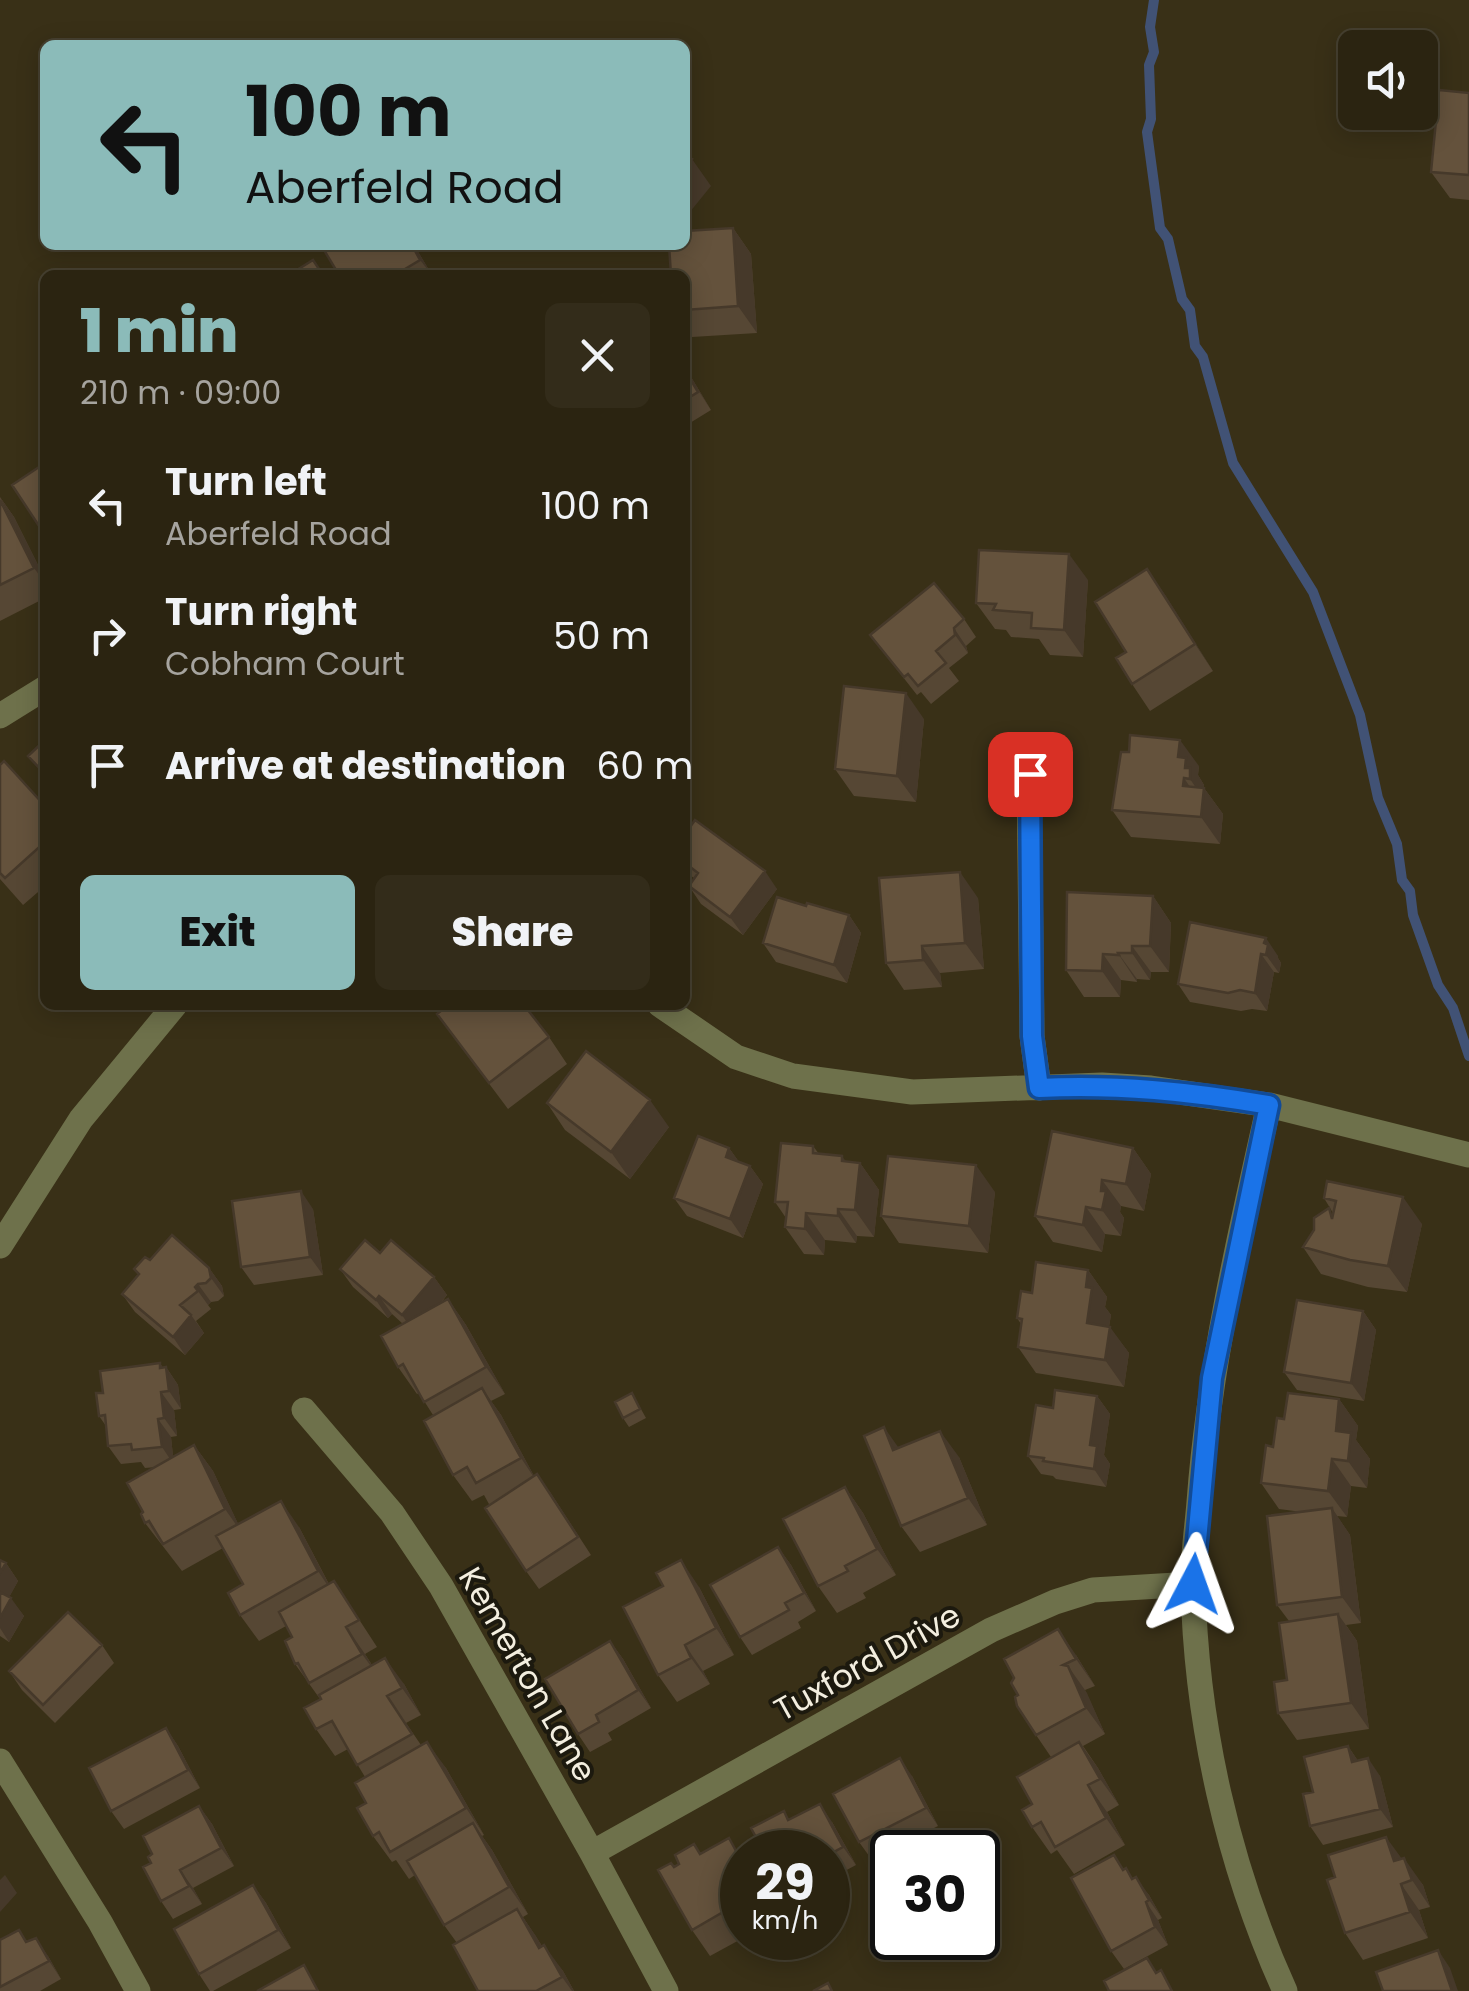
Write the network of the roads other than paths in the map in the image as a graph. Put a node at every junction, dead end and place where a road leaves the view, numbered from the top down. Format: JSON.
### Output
{"nodes":[{"id":1,"x":40,"y":691,"type":"edge"},
{"id":2,"x":0,"y":716,"type":"edge"},
{"id":3,"x":1030,"y":774,"type":"dead end"},
{"id":4,"x":171,"y":1010,"type":"edge"},
{"id":5,"x":667,"y":1010,"type":"edge"},
{"id":6,"x":1039,"y":1088,"type":"junction"},
{"id":7,"x":1269,"y":1105,"type":"junction"},
{"id":8,"x":1469,"y":1156,"type":"edge"},
{"id":9,"x":0,"y":1246,"type":"edge"},
{"id":10,"x":304,"y":1410,"type":"dead end"},
{"id":11,"x":1193,"y":1584,"type":"junction"},
{"id":12,"x":0,"y":1761,"type":"edge"},
{"id":13,"x":592,"y":1853,"type":"junction"},
{"id":14,"x":138,"y":1991,"type":"edge"},
{"id":15,"x":666,"y":1991,"type":"edge"},
{"id":16,"x":1285,"y":1991,"type":"edge"}],
"edges":[{"from":1,"to":2,"type":"street"},
{"from":3,"to":6,"type":"street"},
{"from":4,"to":9,"type":"street"},
{"from":5,"to":6,"type":"street"},
{"from":6,"to":7,"type":"street"},
{"from":7,"to":8,"type":"street"},
{"from":7,"to":11,"type":"street"},
{"from":10,"to":13,"type":"street","name":"Kemerton Lane"},
{"from":11,"to":13,"type":"street","name":"Tuxford Drive"},
{"from":11,"to":16,"type":"street"},
{"from":12,"to":14,"type":"street"},
{"from":13,"to":15,"type":"street","name":"Kemerton Lane"}]}
